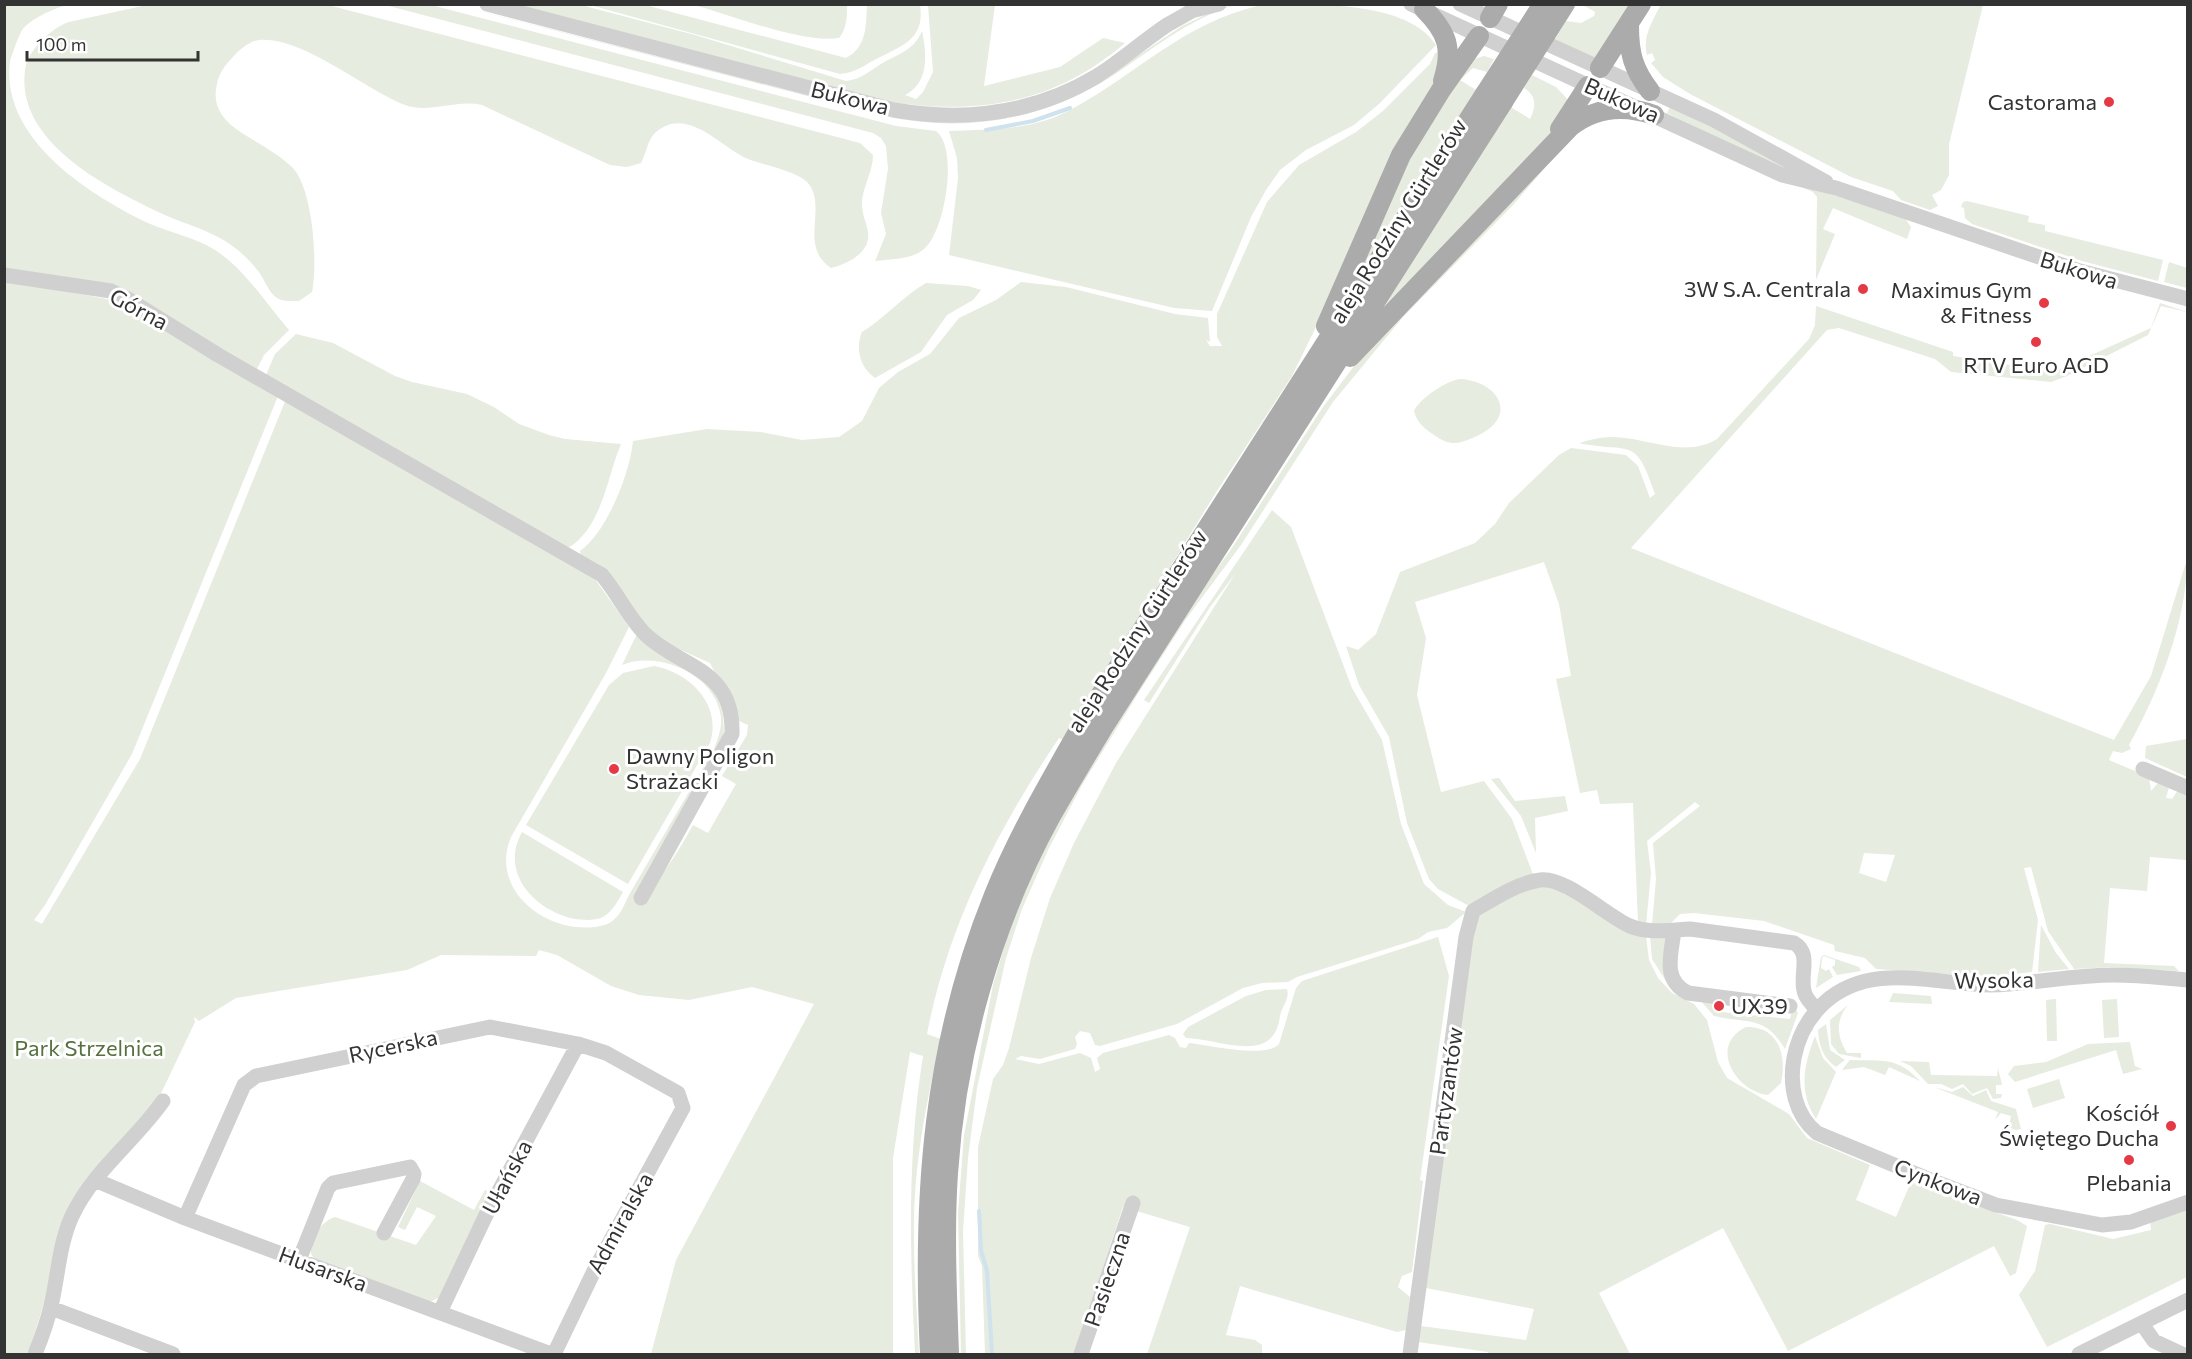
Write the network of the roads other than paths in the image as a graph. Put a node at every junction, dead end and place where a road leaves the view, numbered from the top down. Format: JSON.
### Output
{"nodes":[{"id":1,"x":487,"y":4,"type":"edge"},
{"id":2,"x":1219,"y":4,"type":"edge"},
{"id":3,"x":1460,"y":4,"type":"edge"},
{"id":4,"x":1542,"y":4,"type":"edge"},
{"id":5,"x":1565,"y":4,"type":"edge"},
{"id":6,"x":1641,"y":4,"type":"edge"},
{"id":7,"x":1199,"y":7,"type":"edge"},
{"id":8,"x":1417,"y":7,"type":"edge"},
{"id":9,"x":1494,"y":11,"type":"edge"},
{"id":10,"x":1629,"y":26,"type":"junction"},
{"id":11,"x":1479,"y":36,"type":"junction"},
{"id":12,"x":1600,"y":68,"type":"junction"},
{"id":13,"x":1588,"y":86,"type":"junction"},
{"id":14,"x":1441,"y":90,"type":"junction"},
{"id":15,"x":1650,"y":91,"type":"junction"},
{"id":16,"x":1494,"y":98,"type":"junction"},
{"id":17,"x":1654,"y":115,"type":"junction"},
{"id":18,"x":1540,"y":158,"type":"junction"},
{"id":19,"x":1836,"y":188,"type":"junction"},
{"id":20,"x":4,"y":275,"type":"edge"},
{"id":21,"x":2187,"y":299,"type":"edge"},
{"id":22,"x":1301,"y":384,"type":"junction"},
{"id":23,"x":1322,"y":387,"type":"junction"},
{"id":24,"x":2143,"y":769,"type":"dead end"},
{"id":25,"x":2187,"y":788,"type":"edge"},
{"id":26,"x":641,"y":898,"type":"dead end"},
{"id":27,"x":1674,"y":931,"type":"junction"},
{"id":28,"x":2187,"y":980,"type":"edge"},
{"id":29,"x":1790,"y":1006,"type":"dead end"},
{"id":30,"x":1815,"y":1013,"type":"junction"},
{"id":31,"x":578,"y":1044,"type":"junction"},
{"id":32,"x":678,"y":1094,"type":"joint"},
{"id":33,"x":163,"y":1101,"type":"dead end"},
{"id":34,"x":95,"y":1180,"type":"junction"},
{"id":35,"x":2187,"y":1202,"type":"edge"},
{"id":36,"x":1133,"y":1203,"type":"dead end"},
{"id":37,"x":185,"y":1218,"type":"junction"},
{"id":38,"x":384,"y":1233,"type":"dead end"},
{"id":39,"x":299,"y":1260,"type":"junction"},
{"id":40,"x":2187,"y":1300,"type":"edge"},
{"id":41,"x":51,"y":1308,"type":"junction"},
{"id":42,"x":440,"y":1312,"type":"junction"},
{"id":43,"x":2142,"y":1324,"type":"junction"},
{"id":44,"x":35,"y":1354,"type":"edge"},
{"id":45,"x":173,"y":1354,"type":"edge"},
{"id":46,"x":553,"y":1354,"type":"edge"},
{"id":47,"x":930,"y":1354,"type":"edge"},
{"id":48,"x":949,"y":1354,"type":"edge"},
{"id":49,"x":1081,"y":1354,"type":"edge"},
{"id":50,"x":1410,"y":1354,"type":"edge"},
{"id":51,"x":2079,"y":1354,"type":"edge"},
{"id":52,"x":2182,"y":1354,"type":"edge"}],
"edges":[{"from":1,"to":7,"type":"street","name":"Bukowa"},
{"from":2,"to":7,"type":"street","name":"Bukowa"},
{"from":3,"to":9,"type":"street","name":"Bukowa"},
{"from":4,"to":16,"type":"main road","name":"aleja Rodziny Gürtlerów","bridge":true},
{"from":5,"to":16,"type":"main road","name":"aleja Rodziny Gürtlerów","bridge":true},
{"from":6,"to":10,"type":"main road"},
{"from":8,"to":11,"type":"street","name":"Bukowa"},
{"from":8,"to":14,"type":"main road"},
{"from":9,"to":11,"type":"street"},
{"from":9,"to":12,"type":"street","name":"Bukowa"},
{"from":10,"to":12,"type":"main road"},
{"from":10,"to":15,"type":"main road"},
{"from":11,"to":13,"type":"street","name":"Bukowa"},
{"from":11,"to":14,"type":"main road"},
{"from":12,"to":13,"type":"street"},
{"from":12,"to":15,"type":"street","name":"Bukowa"},
{"from":13,"to":17,"type":"street","name":"Bukowa"},
{"from":13,"to":18,"type":"main road"},
{"from":14,"to":22,"type":"main road"},
{"from":15,"to":19,"type":"street","name":"Bukowa"},
{"from":16,"to":22,"type":"main road","name":"aleja Rodziny Gürtlerów"},
{"from":16,"to":23,"type":"main road","name":"aleja Rodziny Gürtlerów"},
{"from":17,"to":18,"type":"main road"},
{"from":17,"to":19,"type":"street","name":"Bukowa"},
{"from":18,"to":23,"type":"main road"},
{"from":19,"to":21,"type":"street","name":"Bukowa"},
{"from":20,"to":26,"type":"street","name":"Górna"},
{"from":22,"to":47,"type":"main road","name":"aleja Rodziny Gürtlerów"},
{"from":23,"to":48,"type":"main road","name":"aleja Rodziny Gürtlerów"},
{"from":24,"to":25,"type":"street"},
{"from":27,"to":29,"type":"street"},
{"from":27,"to":30,"type":"street"},
{"from":27,"to":50,"type":"street","name":"Partyzantów"},
{"from":28,"to":30,"type":"street","name":"Wysoka"},
{"from":30,"to":35,"type":"street","name":"Cynkowa"},
{"from":31,"to":32,"type":"street","name":"Rycerska"},
{"from":31,"to":37,"type":"street","name":"Rycerska"},
{"from":31,"to":42,"type":"street","name":"Ułańska"},
{"from":32,"to":46,"type":"street","name":"Admiralska"},
{"from":33,"to":34,"type":"street"},
{"from":34,"to":37,"type":"street","name":"Husarska"},
{"from":34,"to":41,"type":"street"},
{"from":36,"to":49,"type":"street","name":"Pasieczna"},
{"from":37,"to":39,"type":"street","name":"Husarska"},
{"from":38,"to":39,"type":"street"},
{"from":39,"to":42,"type":"street","name":"Husarska"},
{"from":40,"to":43,"type":"street"},
{"from":41,"to":44,"type":"street"},
{"from":41,"to":45,"type":"street"},
{"from":42,"to":46,"type":"street","name":"Husarska"},
{"from":43,"to":51,"type":"street"},
{"from":43,"to":52,"type":"street"}]}
